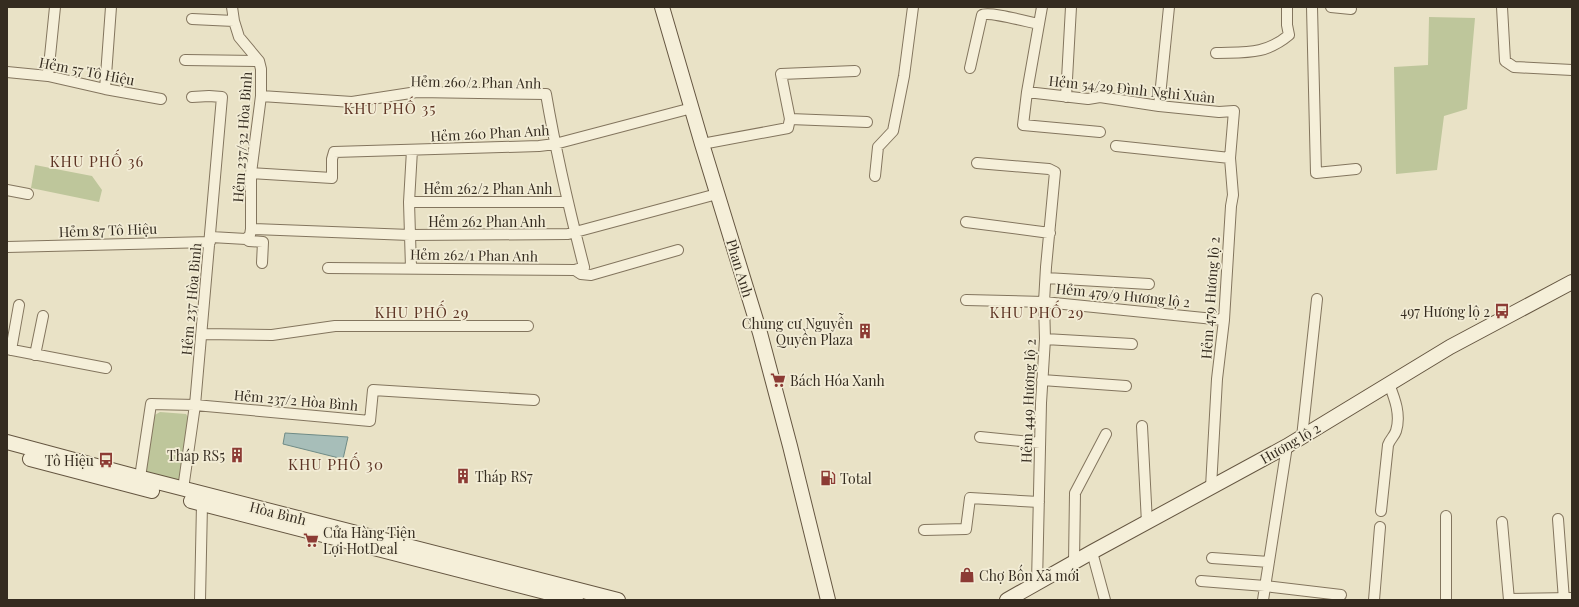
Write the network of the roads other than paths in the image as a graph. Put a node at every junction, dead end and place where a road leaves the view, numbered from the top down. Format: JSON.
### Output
{"nodes":[{"id":1,"x":55,"y":7,"type":"edge"},
{"id":2,"x":111,"y":7,"type":"edge"},
{"id":3,"x":232,"y":7,"type":"edge"},
{"id":4,"x":662,"y":7,"type":"edge"},
{"id":5,"x":913,"y":7,"type":"edge"},
{"id":6,"x":1042,"y":7,"type":"edge"},
{"id":7,"x":1071,"y":7,"type":"edge"},
{"id":8,"x":1170,"y":7,"type":"edge"},
{"id":9,"x":1290,"y":7,"type":"edge"},
{"id":10,"x":1312,"y":7,"type":"edge"},
{"id":11,"x":1331,"y":7,"type":"edge"},
{"id":12,"x":1502,"y":7,"type":"edge"},
{"id":13,"x":1351,"y":10,"type":"dead end"},
{"id":14,"x":192,"y":19,"type":"dead end"},
{"id":15,"x":234,"y":22,"type":"junction"},
{"id":16,"x":1039,"y":24,"type":"junction"},
{"id":17,"x":1216,"y":53,"type":"dead end"},
{"id":18,"x":185,"y":60,"type":"dead end"},
{"id":19,"x":259,"y":61,"type":"junction"},
{"id":20,"x":970,"y":68,"type":"dead end"},
{"id":21,"x":1572,"y":70,"type":"edge"},
{"id":22,"x":855,"y":71,"type":"dead end"},
{"id":23,"x":7,"y":72,"type":"edge"},
{"id":24,"x":48,"y":76,"type":"junction"},
{"id":25,"x":105,"y":89,"type":"junction"},
{"id":26,"x":1027,"y":92,"type":"junction"},
{"id":27,"x":261,"y":96,"type":"junction"},
{"id":28,"x":1066,"y":96,"type":"junction"},
{"id":29,"x":192,"y":98,"type":"dead end"},
{"id":30,"x":162,"y":99,"type":"dead end"},
{"id":31,"x":1159,"y":106,"type":"junction"},
{"id":32,"x":692,"y":108,"type":"junction"},
{"id":33,"x":1234,"y":111,"type":"joint"},
{"id":34,"x":790,"y":119,"type":"junction"},
{"id":35,"x":868,"y":122,"type":"dead end"},
{"id":36,"x":1100,"y":132,"type":"dead end"},
{"id":37,"x":555,"y":144,"type":"junction"},
{"id":38,"x":702,"y":144,"type":"junction"},
{"id":39,"x":1116,"y":146,"type":"dead end"},
{"id":40,"x":412,"y":150,"type":"junction"},
{"id":41,"x":1230,"y":158,"type":"junction"},
{"id":42,"x":977,"y":163,"type":"dead end"},
{"id":43,"x":1356,"y":169,"type":"dead end"},
{"id":44,"x":251,"y":173,"type":"junction"},
{"id":45,"x":875,"y":176,"type":"dead end"},
{"id":46,"x":7,"y":190,"type":"edge"},
{"id":47,"x":28,"y":194,"type":"dead end"},
{"id":48,"x":717,"y":194,"type":"junction"},
{"id":49,"x":409,"y":202,"type":"junction"},
{"id":50,"x":568,"y":202,"type":"junction"},
{"id":51,"x":966,"y":222,"type":"dead end"},
{"id":52,"x":251,"y":229,"type":"junction"},
{"id":53,"x":576,"y":233,"type":"junction"},
{"id":54,"x":1050,"y":233,"type":"junction"},
{"id":55,"x":410,"y":235,"type":"junction"},
{"id":56,"x":210,"y":239,"type":"junction"},
{"id":57,"x":246,"y":239,"type":"junction"},
{"id":58,"x":7,"y":247,"type":"edge"},
{"id":59,"x":678,"y":250,"type":"dead end"},
{"id":60,"x":262,"y":263,"type":"dead end"},
{"id":61,"x":328,"y":268,"type":"dead end"},
{"id":62,"x":411,"y":268,"type":"junction"},
{"id":63,"x":575,"y":270,"type":"junction"},
{"id":64,"x":1046,"y":278,"type":"junction"},
{"id":65,"x":1572,"y":282,"type":"edge"},
{"id":66,"x":1149,"y":284,"type":"dead end"},
{"id":67,"x":966,"y":300,"type":"dead end"},
{"id":68,"x":1317,"y":300,"type":"dead end"},
{"id":69,"x":1044,"y":302,"type":"junction"},
{"id":70,"x":19,"y":305,"type":"dead end"},
{"id":71,"x":43,"y":316,"type":"dead end"},
{"id":72,"x":1224,"y":320,"type":"junction"},
{"id":73,"x":528,"y":326,"type":"dead end"},
{"id":74,"x":203,"y":334,"type":"junction"},
{"id":75,"x":1045,"y":339,"type":"junction"},
{"id":76,"x":1132,"y":344,"type":"dead end"},
{"id":77,"x":9,"y":350,"type":"edge"},
{"id":78,"x":35,"y":355,"type":"junction"},
{"id":79,"x":106,"y":368,"type":"dead end"},
{"id":80,"x":1042,"y":380,"type":"junction"},
{"id":81,"x":1389,"y":384,"type":"junction"},
{"id":82,"x":1126,"y":386,"type":"dead end"},
{"id":83,"x":534,"y":400,"type":"dead end"},
{"id":84,"x":196,"y":405,"type":"junction"},
{"id":85,"x":1142,"y":426,"type":"dead end"},
{"id":86,"x":1106,"y":434,"type":"dead end"},
{"id":87,"x":980,"y":437,"type":"dead end"},
{"id":88,"x":1302,"y":437,"type":"junction"},
{"id":89,"x":7,"y":442,"type":"edge"},
{"id":90,"x":1040,"y":443,"type":"junction"},
{"id":91,"x":1287,"y":446,"type":"junction"},
{"id":92,"x":7,"y":452,"type":"edge"},
{"id":93,"x":139,"y":483,"type":"junction"},
{"id":94,"x":1211,"y":487,"type":"junction"},
{"id":95,"x":183,"y":489,"type":"junction"},
{"id":96,"x":1039,"y":502,"type":"junction"},
{"id":97,"x":202,"y":504,"type":"junction"},
{"id":98,"x":1381,"y":511,"type":"dead end"},
{"id":99,"x":1446,"y":516,"type":"dead end"},
{"id":100,"x":1558,"y":519,"type":"dead end"},
{"id":101,"x":1502,"y":522,"type":"dead end"},
{"id":102,"x":1147,"y":523,"type":"junction"},
{"id":103,"x":1380,"y":527,"type":"dead end"},
{"id":104,"x":924,"y":530,"type":"dead end"},
{"id":105,"x":1092,"y":552,"type":"junction"},
{"id":106,"x":1212,"y":558,"type":"dead end"},
{"id":107,"x":1074,"y":562,"type":"junction"},
{"id":108,"x":1269,"y":562,"type":"junction"},
{"id":109,"x":467,"y":567,"type":"junction"},
{"id":110,"x":1201,"y":581,"type":"dead end"},
{"id":111,"x":1037,"y":582,"type":"junction"},
{"id":112,"x":1265,"y":586,"type":"junction"},
{"id":113,"x":1341,"y":595,"type":"dead end"},
{"id":114,"x":1509,"y":599,"type":"edge"},
{"id":115,"x":1566,"y":599,"type":"edge"},
{"id":116,"x":200,"y":600,"type":"edge"},
{"id":117,"x":576,"y":600,"type":"edge"},
{"id":118,"x":618,"y":600,"type":"edge"},
{"id":119,"x":828,"y":600,"type":"edge"},
{"id":120,"x":1007,"y":600,"type":"edge"},
{"id":121,"x":1105,"y":600,"type":"edge"},
{"id":122,"x":1263,"y":600,"type":"edge"},
{"id":123,"x":1374,"y":600,"type":"edge"},
{"id":124,"x":1446,"y":600,"type":"edge"}],
"edges":[{"from":1,"to":24,"type":"street"},
{"from":2,"to":25,"type":"street"},
{"from":3,"to":15,"type":"street","name":"Hẻm 237/32 Hòa Bình"},
{"from":4,"to":32,"type":"main road","name":"Phan Anh"},
{"from":5,"to":45,"type":"street"},
{"from":6,"to":16,"type":"street"},
{"from":7,"to":28,"type":"street"},
{"from":8,"to":31,"type":"street"},
{"from":9,"to":17,"type":"street"},
{"from":10,"to":43,"type":"street"},
{"from":11,"to":13,"type":"street"},
{"from":12,"to":21,"type":"street"},
{"from":14,"to":15,"type":"street"},
{"from":15,"to":19,"type":"street","name":"Hẻm 237/32 Hòa Bình"},
{"from":16,"to":20,"type":"street"},
{"from":16,"to":26,"type":"street"},
{"from":18,"to":19,"type":"street"},
{"from":19,"to":27,"type":"street","name":"Hẻm 237/32 Hòa Bình"},
{"from":22,"to":34,"type":"street"},
{"from":23,"to":24,"type":"street","name":"Hẻm 57 Tô Hiệu"},
{"from":24,"to":25,"type":"street","name":"Hẻm 57 Tô Hiệu"},
{"from":25,"to":30,"type":"street","name":"Hẻm 57 Tô Hiệu"},
{"from":26,"to":28,"type":"street","name":"Hẻm 54/29 Đình Nghi Xuân"},
{"from":26,"to":36,"type":"street"},
{"from":27,"to":37,"type":"street","name":"Hẻm 260/2 Phan Anh"},
{"from":27,"to":44,"type":"street","name":"Hẻm 237/32 Hòa Bình"},
{"from":28,"to":31,"type":"street","name":"Hẻm 54/29 Đình Nghi Xuân"},
{"from":29,"to":56,"type":"street","name":"Hẻm 237 Hòa Bình"},
{"from":31,"to":33,"type":"street","name":"Hẻm 54/29 Đình Nghi Xuân"},
{"from":32,"to":37,"type":"street","name":"Hẻm 260 Phan Anh"},
{"from":32,"to":38,"type":"main road","name":"Phan Anh"},
{"from":33,"to":41,"type":"street","name":"Hẻm 479 Hương lộ 2"},
{"from":34,"to":35,"type":"street"},
{"from":34,"to":38,"type":"street"},
{"from":37,"to":40,"type":"street","name":"Hẻm 260 Phan Anh"},
{"from":37,"to":50,"type":"street"},
{"from":38,"to":48,"type":"main road","name":"Phan Anh"},
{"from":39,"to":41,"type":"street"},
{"from":40,"to":44,"type":"street","name":"Hẻm 260 Phan Anh"},
{"from":40,"to":49,"type":"street"},
{"from":41,"to":72,"type":"street","name":"Hẻm 479 Hương lộ 2"},
{"from":42,"to":54,"type":"street","name":"Hẻm 449 Hương lộ 2"},
{"from":44,"to":52,"type":"street","name":"Hẻm 237/32 Hòa Bình"},
{"from":46,"to":47,"type":"street"},
{"from":48,"to":53,"type":"street","name":"Hẻm 262 Phan Anh"},
{"from":48,"to":119,"type":"main road","name":"Phan Anh"},
{"from":49,"to":50,"type":"street","name":"Hẻm 262/2 Phan Anh"},
{"from":49,"to":55,"type":"street"},
{"from":50,"to":53,"type":"street"},
{"from":51,"to":54,"type":"street"},
{"from":52,"to":55,"type":"street","name":"Hẻm 262 Phan Anh"},
{"from":52,"to":57,"type":"street","name":"Hẻm 237/32 Hòa Bình"},
{"from":53,"to":55,"type":"street","name":"Hẻm 262 Phan Anh"},
{"from":53,"to":63,"type":"street"},
{"from":54,"to":64,"type":"street","name":"Hẻm 449 Hương lộ 2"},
{"from":55,"to":62,"type":"street"},
{"from":56,"to":57,"type":"street"},
{"from":56,"to":58,"type":"street","name":"Hẻm 87 Tô Hiệu"},
{"from":56,"to":74,"type":"street","name":"Hẻm 237 Hòa Bình"},
{"from":57,"to":60,"type":"street"},
{"from":59,"to":63,"type":"street","name":"Hẻm 262/1 Phan Anh"},
{"from":61,"to":62,"type":"street","name":"Hẻm 262/1 Phan Anh"},
{"from":62,"to":63,"type":"street","name":"Hẻm 262/1 Phan Anh"},
{"from":64,"to":66,"type":"street"},
{"from":64,"to":69,"type":"street","name":"Hẻm 449 Hương lộ 2"},
{"from":65,"to":81,"type":"main road","name":"Hương lộ 2"},
{"from":67,"to":69,"type":"street","name":"Hẻm 479/9 Hương lộ 2"},
{"from":68,"to":88,"type":"street"},
{"from":69,"to":72,"type":"street","name":"Hẻm 479/9 Hương lộ 2"},
{"from":69,"to":75,"type":"street","name":"Hẻm 449 Hương lộ 2"},
{"from":70,"to":77,"type":"street"},
{"from":71,"to":78,"type":"street"},
{"from":72,"to":94,"type":"street","name":"Hẻm 479 Hương lộ 2"},
{"from":73,"to":74,"type":"street"},
{"from":74,"to":84,"type":"street","name":"Hẻm 237 Hòa Bình"},
{"from":75,"to":76,"type":"street"},
{"from":75,"to":80,"type":"street","name":"Hẻm 449 Hương lộ 2"},
{"from":77,"to":78,"type":"street"},
{"from":78,"to":79,"type":"street"},
{"from":80,"to":82,"type":"street"},
{"from":80,"to":90,"type":"street","name":"Hẻm 449 Hương lộ 2"},
{"from":81,"to":88,"type":"main road","name":"Hương lộ 2"},
{"from":81,"to":98,"type":"street"},
{"from":83,"to":84,"type":"street","name":"Hẻm 237/2 Hòa Bình"},
{"from":84,"to":93,"type":"street"},
{"from":84,"to":95,"type":"street","name":"Hẻm 237 Hòa Bình"},
{"from":85,"to":102,"type":"street"},
{"from":86,"to":107,"type":"street"},
{"from":87,"to":90,"type":"street"},
{"from":88,"to":91,"type":"main road","name":"Hương lộ 2"},
{"from":89,"to":93,"type":"main road","name":"Hòa Bình"},
{"from":90,"to":96,"type":"street","name":"Hẻm 449 Hương lộ 2"},
{"from":91,"to":94,"type":"main road","name":"Hương lộ 2"},
{"from":91,"to":108,"type":"street"},
{"from":92,"to":93,"type":"main road","name":"Hòa Bình"},
{"from":93,"to":95,"type":"main road","name":"Hòa Bình"},
{"from":93,"to":97,"type":"main road","name":"Hòa Bình"},
{"from":94,"to":102,"type":"main road","name":"Hương lộ 2"},
{"from":95,"to":109,"type":"main road","name":"Hòa Bình"},
{"from":96,"to":104,"type":"street"},
{"from":96,"to":111,"type":"street","name":"Hẻm 449 Hương lộ 2"},
{"from":97,"to":109,"type":"main road","name":"Hòa Bình"},
{"from":97,"to":116,"type":"street"},
{"from":99,"to":124,"type":"street"},
{"from":100,"to":115,"type":"street"},
{"from":101,"to":114,"type":"street"},
{"from":102,"to":105,"type":"main road","name":"Hương lộ 2"},
{"from":103,"to":123,"type":"street"},
{"from":105,"to":107,"type":"main road","name":"Hương lộ 2"},
{"from":105,"to":121,"type":"street"},
{"from":106,"to":108,"type":"street"},
{"from":107,"to":111,"type":"main road","name":"Hương lộ 2"},
{"from":108,"to":112,"type":"street"},
{"from":109,"to":117,"type":"main road","name":"Hòa Bình"},
{"from":109,"to":118,"type":"main road","name":"Hòa Bình"},
{"from":110,"to":112,"type":"street"},
{"from":111,"to":120,"type":"main road","name":"Hương lộ 2"},
{"from":112,"to":113,"type":"street"},
{"from":112,"to":122,"type":"street"},
{"from":114,"to":115,"type":"street"}]}
